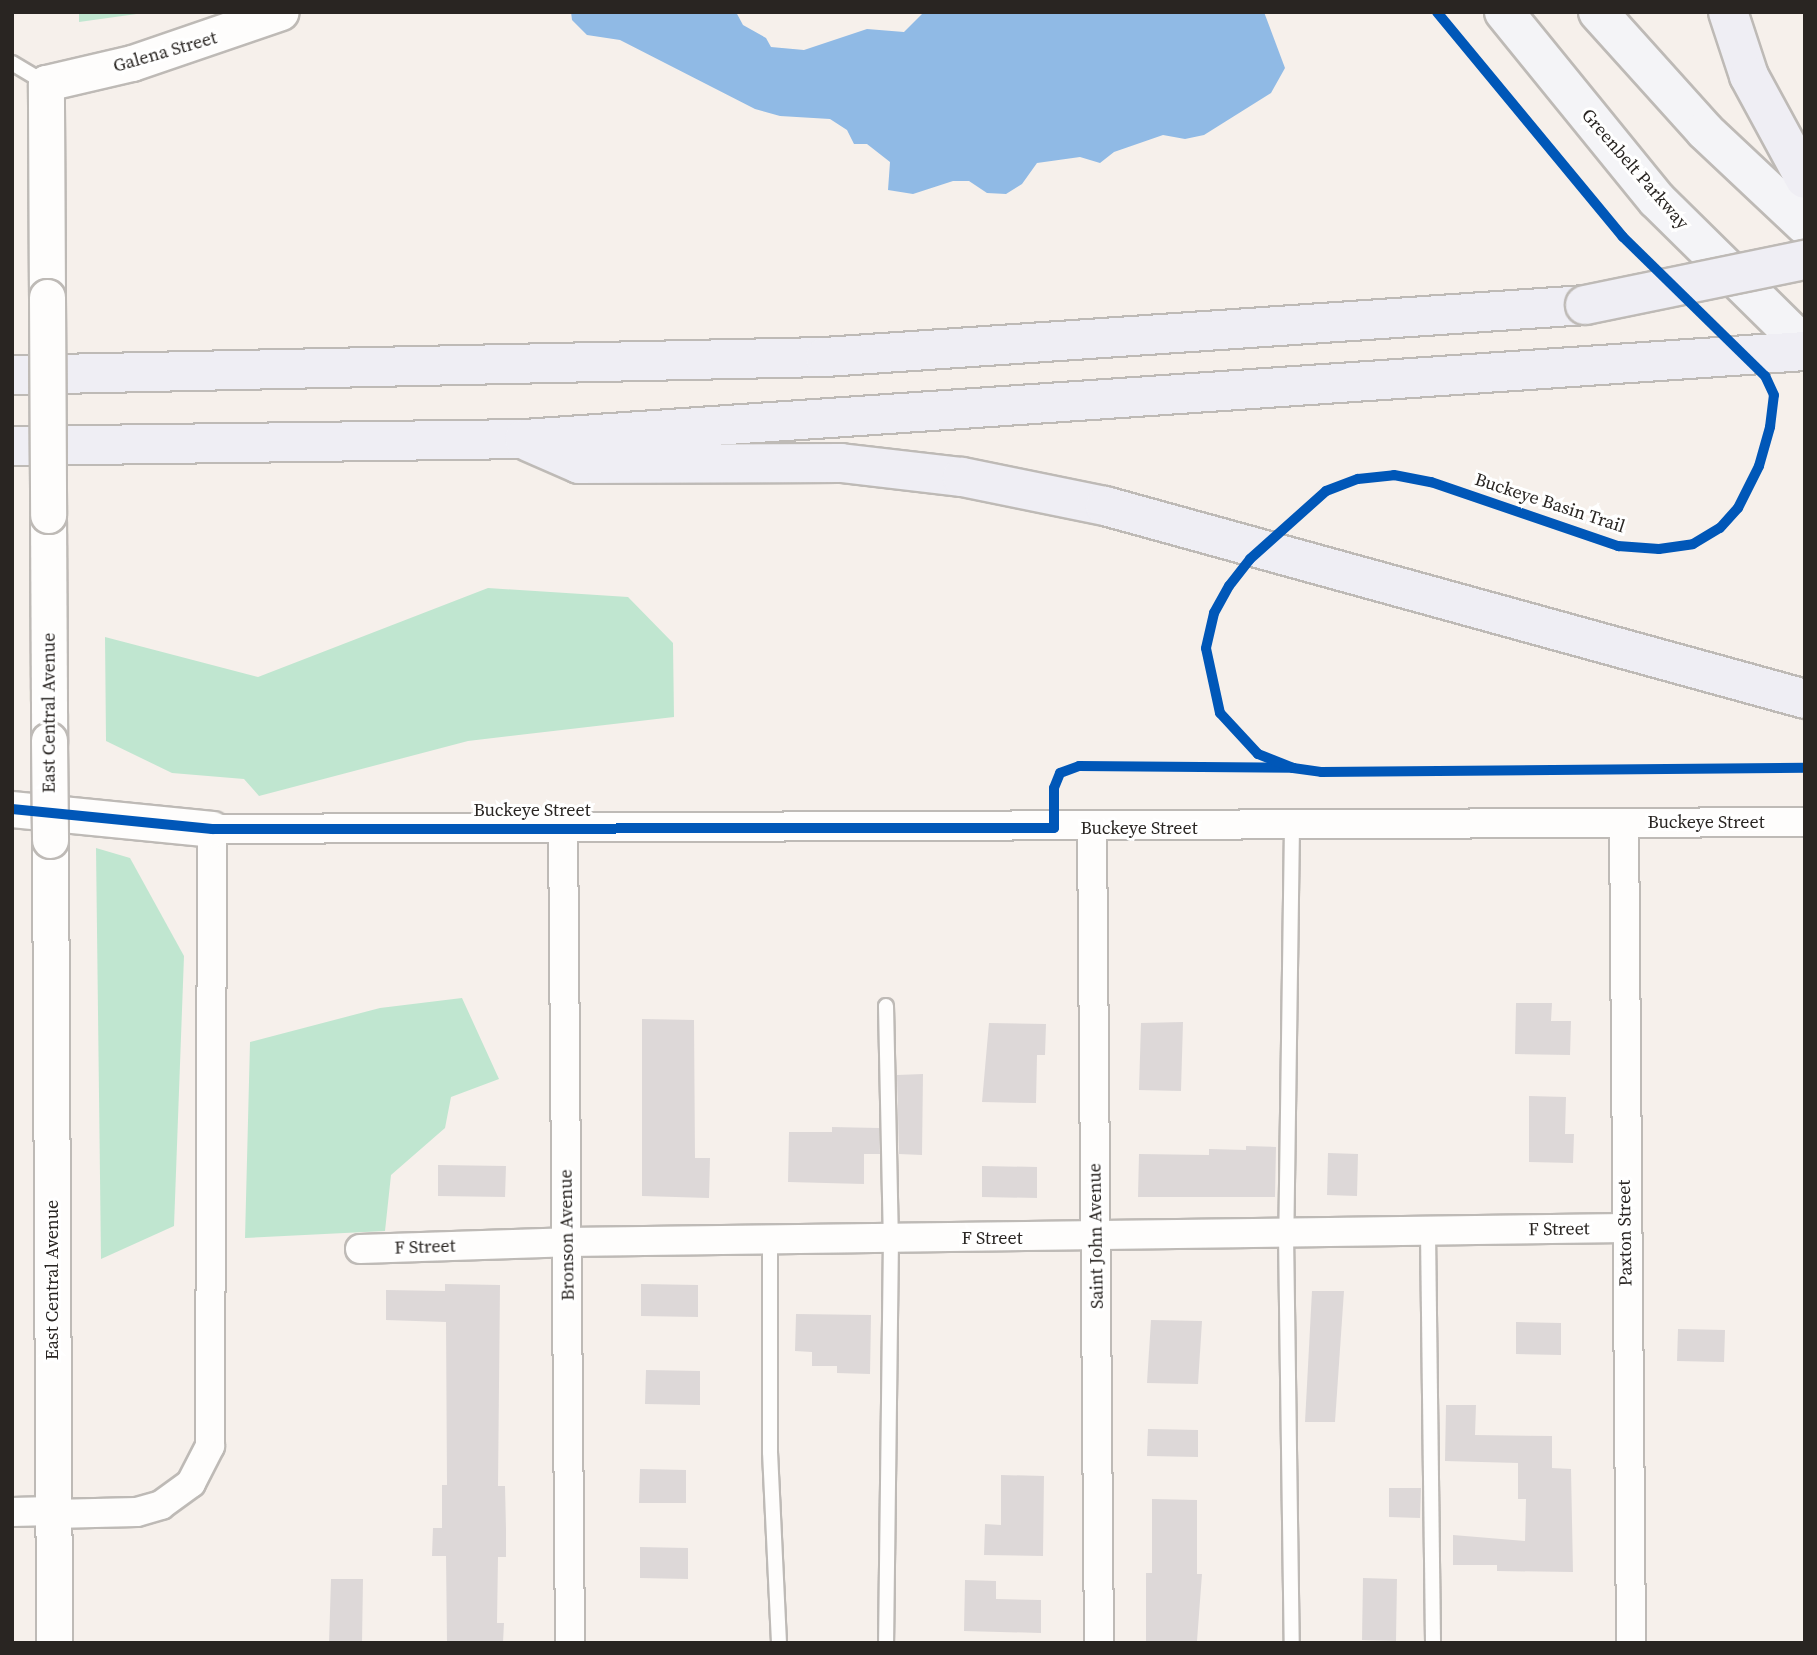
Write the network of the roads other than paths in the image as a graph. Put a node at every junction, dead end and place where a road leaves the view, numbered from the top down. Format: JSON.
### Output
{"nodes":[{"id":1,"x":281,"y":12,"type":"edge"},
{"id":2,"x":1504,"y":12,"type":"edge"},
{"id":3,"x":1598,"y":12,"type":"edge"},
{"id":4,"x":1617,"y":12,"type":"edge"},
{"id":5,"x":1728,"y":12,"type":"edge"},
{"id":6,"x":12,"y":63,"type":"edge"},
{"id":7,"x":46,"y":83,"type":"junction"},
{"id":8,"x":1705,"y":131,"type":"junction"},
{"id":9,"x":1805,"y":179,"type":"edge"},
{"id":10,"x":1805,"y":225,"type":"edge"},
{"id":11,"x":1805,"y":260,"type":"edge"},
{"id":12,"x":1805,"y":287,"type":"edge"},
{"id":13,"x":1585,"y":305,"type":"junction"},
{"id":14,"x":1805,"y":346,"type":"edge"},
{"id":15,"x":1805,"y":352,"type":"edge"},
{"id":16,"x":12,"y":375,"type":"edge"},
{"id":17,"x":524,"y":439,"type":"junction"},
{"id":18,"x":12,"y":446,"type":"edge"},
{"id":19,"x":1679,"y":666,"type":"junction"},
{"id":20,"x":1805,"y":699,"type":"edge"},
{"id":21,"x":1805,"y":710,"type":"edge"},
{"id":22,"x":12,"y":808,"type":"edge"},
{"id":23,"x":1625,"y":822,"type":"junction"},
{"id":24,"x":1805,"y":822,"type":"edge"},
{"id":25,"x":1292,"y":826,"type":"junction"},
{"id":26,"x":563,"y":827,"type":"junction"},
{"id":27,"x":212,"y":829,"type":"junction"},
{"id":28,"x":1092,"y":829,"type":"junction"},
{"id":29,"x":886,"y":1006,"type":"dead end"},
{"id":30,"x":1625,"y":1228,"type":"junction"},
{"id":31,"x":1429,"y":1231,"type":"junction"},
{"id":32,"x":1286,"y":1234,"type":"junction"},
{"id":33,"x":1096,"y":1237,"type":"junction"},
{"id":34,"x":891,"y":1238,"type":"junction"},
{"id":35,"x":770,"y":1239,"type":"junction"},
{"id":36,"x":567,"y":1242,"type":"junction"},
{"id":37,"x":360,"y":1249,"type":"dead end"},
{"id":38,"x":12,"y":1512,"type":"edge"},
{"id":39,"x":53,"y":1513,"type":"junction"},
{"id":40,"x":54,"y":1643,"type":"edge"},
{"id":41,"x":570,"y":1643,"type":"edge"},
{"id":42,"x":779,"y":1643,"type":"edge"},
{"id":43,"x":886,"y":1643,"type":"edge"},
{"id":44,"x":1099,"y":1643,"type":"edge"},
{"id":45,"x":1292,"y":1643,"type":"edge"},
{"id":46,"x":1433,"y":1643,"type":"edge"},
{"id":47,"x":1631,"y":1643,"type":"edge"}],
"edges":[{"from":1,"to":7,"type":"street","name":"Galena Street"},
{"from":2,"to":14,"type":"main road","name":"Greenbelt Parkway"},
{"from":3,"to":8,"type":"main road"},
{"from":4,"to":8,"type":"main road"},
{"from":5,"to":9,"type":"highway"},
{"from":6,"to":7,"type":"lane"},
{"from":7,"to":39,"type":"street","name":"East Central Avenue","bridge":true},
{"from":8,"to":10,"type":"main road"},
{"from":11,"to":13,"type":"highway","bridge":true},
{"from":12,"to":13,"type":"highway","bridge":true},
{"from":13,"to":16,"type":"highway"},
{"from":15,"to":17,"type":"highway"},
{"from":17,"to":18,"type":"highway"},
{"from":17,"to":19,"type":"highway"},
{"from":19,"to":20,"type":"highway"},
{"from":19,"to":21,"type":"highway"},
{"from":22,"to":27,"type":"street","name":"Buckeye Street"},
{"from":23,"to":24,"type":"street","name":"Buckeye Street"},
{"from":23,"to":25,"type":"street","name":"Buckeye Street"},
{"from":23,"to":30,"type":"street","name":"Paxton Street"},
{"from":25,"to":28,"type":"street","name":"Buckeye Street"},
{"from":25,"to":32,"type":"lane"},
{"from":26,"to":27,"type":"street","name":"Buckeye Street"},
{"from":26,"to":28,"type":"street","name":"Buckeye Street"},
{"from":26,"to":36,"type":"street","name":"Bronson Avenue"},
{"from":27,"to":39,"type":"street"},
{"from":28,"to":33,"type":"street","name":"Saint John Avenue"},
{"from":29,"to":34,"type":"lane"},
{"from":30,"to":31,"type":"street","name":"F Street"},
{"from":30,"to":47,"type":"street","name":"Paxton Street"},
{"from":31,"to":32,"type":"street","name":"F Street"},
{"from":31,"to":46,"type":"lane"},
{"from":32,"to":33,"type":"street","name":"F Street"},
{"from":32,"to":45,"type":"lane"},
{"from":33,"to":34,"type":"street","name":"F Street"},
{"from":33,"to":44,"type":"street","name":"Saint John Avenue"},
{"from":34,"to":35,"type":"street","name":"F Street"},
{"from":34,"to":43,"type":"lane"},
{"from":35,"to":36,"type":"street","name":"F Street"},
{"from":35,"to":42,"type":"lane"},
{"from":36,"to":37,"type":"street","name":"F Street"},
{"from":36,"to":41,"type":"street","name":"Bronson Avenue"},
{"from":38,"to":39,"type":"street"},
{"from":39,"to":40,"type":"street","name":"East Central Avenue"}]}
